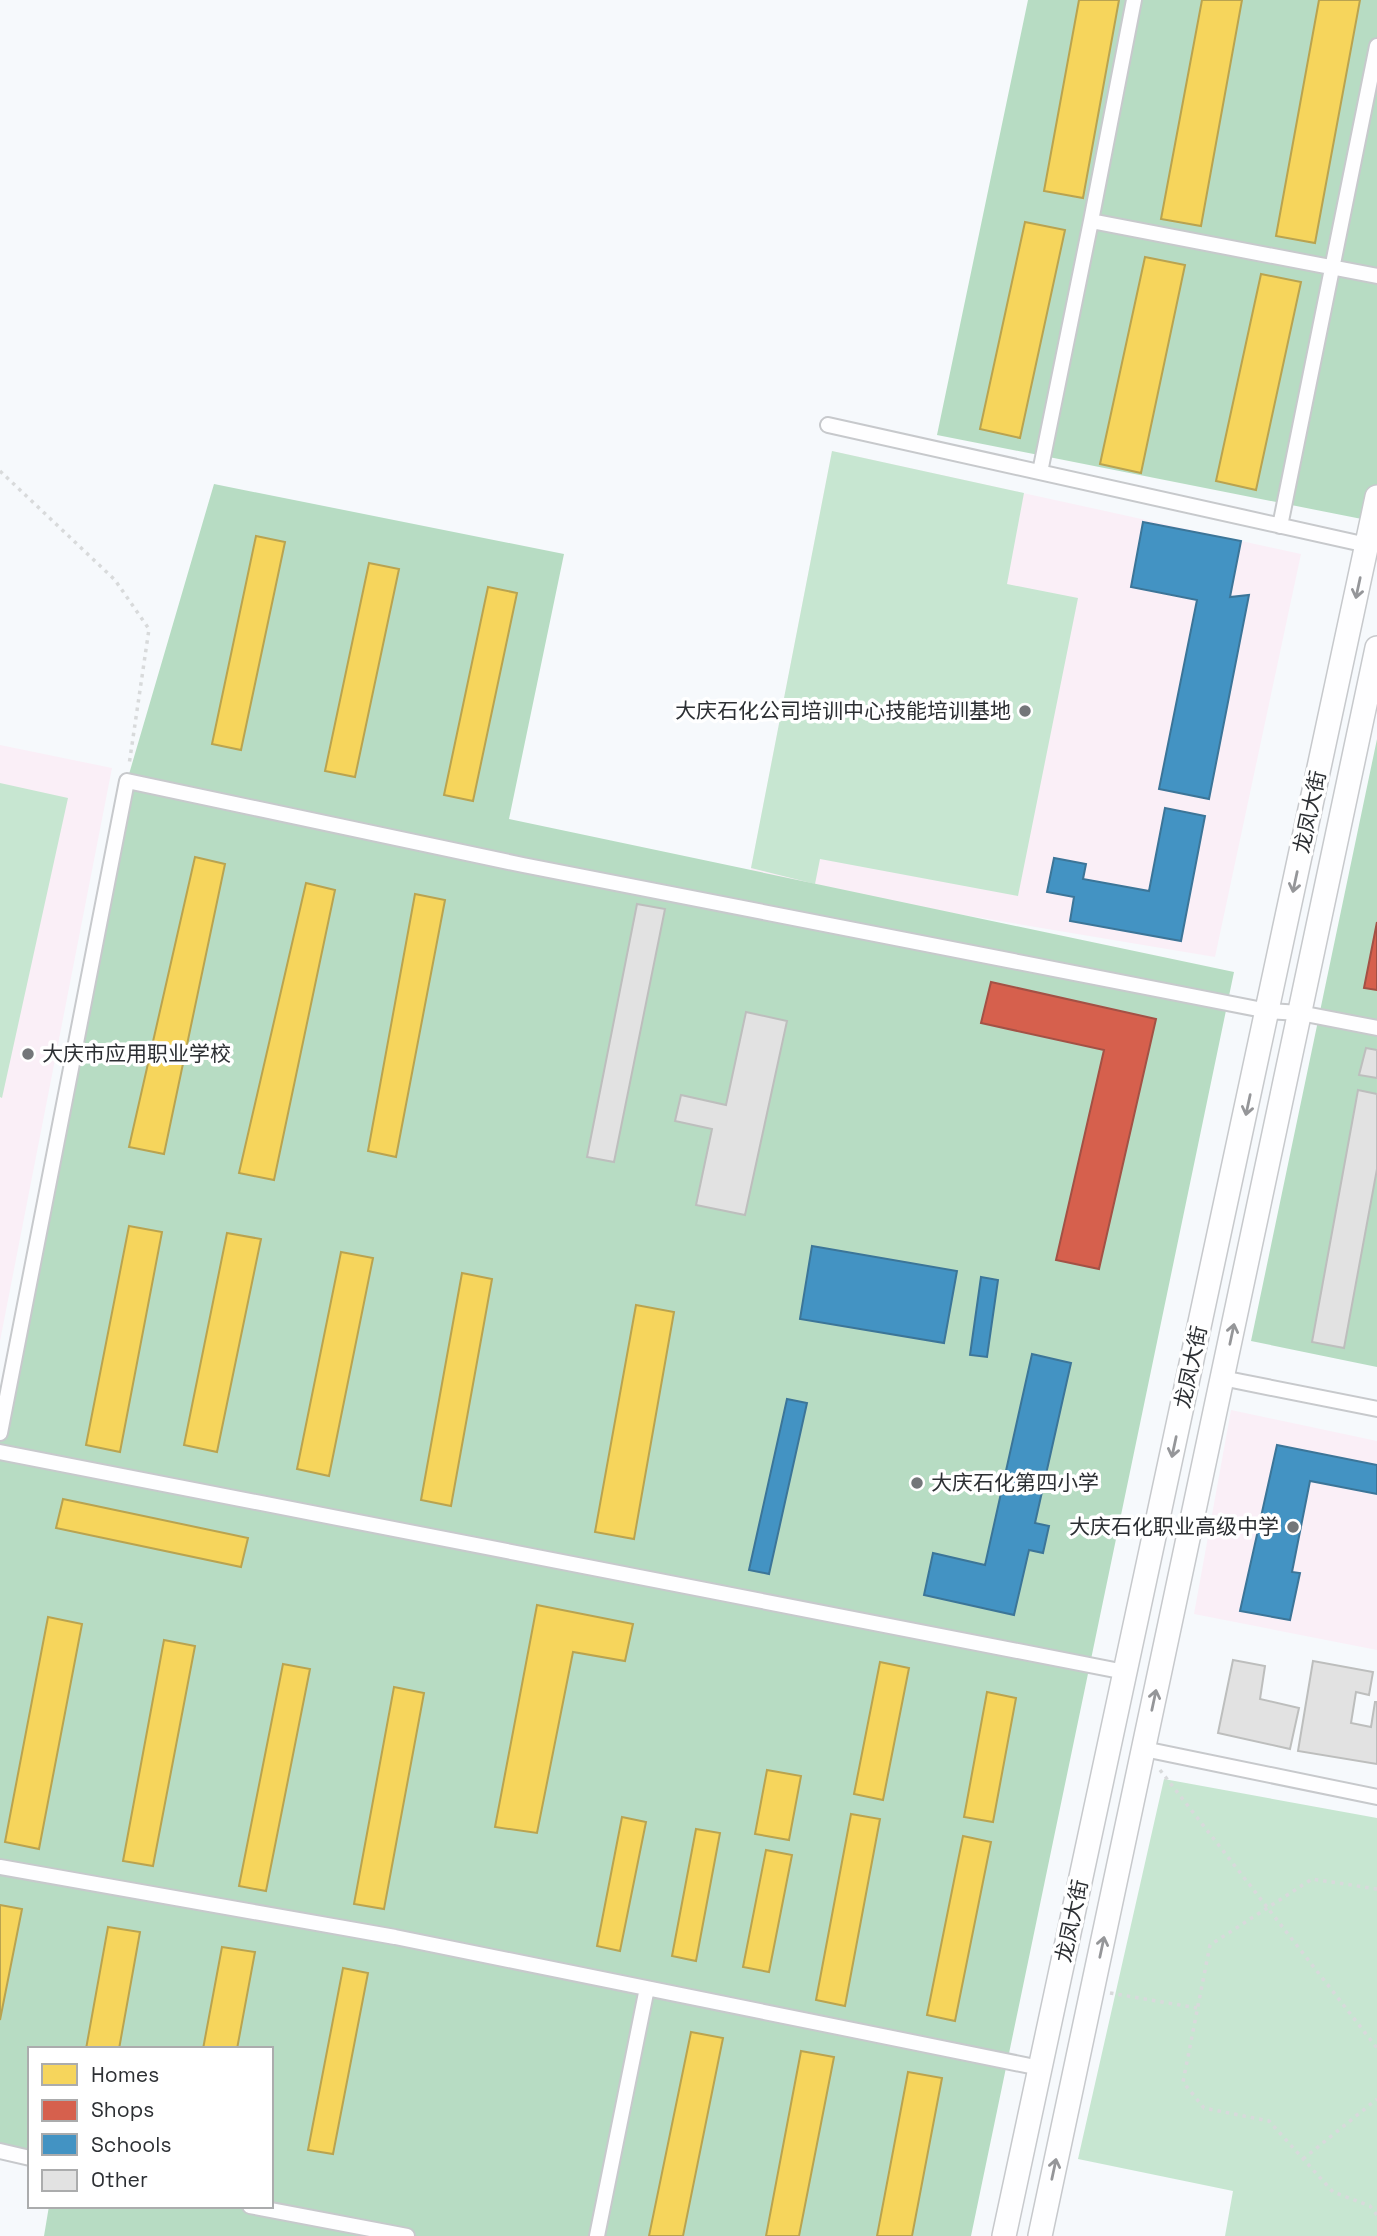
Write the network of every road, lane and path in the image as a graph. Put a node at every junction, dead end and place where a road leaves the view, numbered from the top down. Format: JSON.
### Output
{"nodes":[{"id":1,"x":1134,"y":0,"type":"edge"},
{"id":2,"x":1377,"y":46,"type":"edge"},
{"id":3,"x":1091,"y":221,"type":"junction"},
{"id":4,"x":1333,"y":267,"type":"junction"},
{"id":5,"x":1377,"y":275,"type":"edge"},
{"id":6,"x":828,"y":425,"type":"dead end"},
{"id":7,"x":0,"y":471,"type":"edge"},
{"id":8,"x":1040,"y":472,"type":"junction"},
{"id":9,"x":1377,"y":497,"type":"edge"},
{"id":10,"x":1280,"y":526,"type":"junction"},
{"id":11,"x":1367,"y":545,"type":"junction"},
{"id":12,"x":1377,"y":648,"type":"edge"},
{"id":13,"x":127,"y":781,"type":"junction"},
{"id":14,"x":1268,"y":1011,"type":"junction"},
{"id":15,"x":1300,"y":1013,"type":"junction"},
{"id":16,"x":1377,"y":1028,"type":"edge"},
{"id":17,"x":1222,"y":1378,"type":"junction"},
{"id":18,"x":1377,"y":1409,"type":"edge"},
{"id":19,"x":0,"y":1433,"type":"edge"},
{"id":20,"x":0,"y":1452,"type":"edge"},
{"id":21,"x":1125,"y":1672,"type":"junction"},
{"id":22,"x":1144,"y":1749,"type":"junction"},
{"id":23,"x":1377,"y":1797,"type":"edge"},
{"id":24,"x":0,"y":1867,"type":"edge"},
{"id":25,"x":1377,"y":1889,"type":"edge"},
{"id":26,"x":1267,"y":1909,"type":"junction"},
{"id":27,"x":647,"y":1988,"type":"junction"},
{"id":28,"x":1092,"y":1990,"type":"junction"},
{"id":29,"x":1198,"y":2008,"type":"junction"},
{"id":30,"x":1377,"y":2048,"type":"edge"},
{"id":31,"x":1040,"y":2068,"type":"junction"},
{"id":32,"x":1377,"y":2099,"type":"edge"},
{"id":33,"x":0,"y":2151,"type":"edge"},
{"id":34,"x":28,"y":2158,"type":"edge"},
{"id":35,"x":1303,"y":2159,"type":"junction"},
{"id":36,"x":260,"y":2208,"type":"edge"},
{"id":37,"x":1377,"y":2215,"type":"edge"},
{"id":38,"x":407,"y":2236,"type":"edge"},
{"id":39,"x":597,"y":2236,"type":"edge"},
{"id":40,"x":1003,"y":2236,"type":"edge"},
{"id":41,"x":1040,"y":2236,"type":"edge"}],
"edges":[{"from":1,"to":3,"type":"street"},
{"from":2,"to":4,"type":"street"},
{"from":3,"to":4,"type":"street"},
{"from":3,"to":8,"type":"street"},
{"from":4,"to":5,"type":"street"},
{"from":4,"to":10,"type":"street"},
{"from":6,"to":8,"type":"street"},
{"from":7,"to":13,"type":"path"},
{"from":8,"to":10,"type":"street"},
{"from":9,"to":11,"type":"main road","name":"龙凤大街"},
{"from":10,"to":11,"type":"street"},
{"from":11,"to":14,"type":"main road","name":"龙凤大街","one_way":true},
{"from":12,"to":15,"type":"main road","name":"龙凤大街"},
{"from":13,"to":14,"type":"street"},
{"from":13,"to":19,"type":"street"},
{"from":14,"to":15,"type":"street"},
{"from":14,"to":21,"type":"main road","name":"龙凤大街","one_way":true},
{"from":15,"to":16,"type":"street"},
{"from":17,"to":15,"type":"main road","name":"龙凤大街","one_way":true},
{"from":17,"to":18,"type":"street"},
{"from":22,"to":17,"type":"main road","name":"龙凤大街","one_way":true},
{"from":20,"to":21,"type":"street"},
{"from":21,"to":31,"type":"main road","name":"龙凤大街"},
{"from":22,"to":23,"type":"street"},
{"from":22,"to":26,"type":"path"},
{"from":28,"to":22,"type":"main road","name":"龙凤大街","one_way":true},
{"from":24,"to":27,"type":"street"},
{"from":25,"to":26,"type":"path"},
{"from":26,"to":29,"type":"path"},
{"from":26,"to":30,"type":"path"},
{"from":27,"to":31,"type":"street"},
{"from":27,"to":39,"type":"street"},
{"from":28,"to":29,"type":"path"},
{"from":41,"to":28,"type":"main road","name":"龙凤大街","one_way":true},
{"from":29,"to":35,"type":"path"},
{"from":31,"to":40,"type":"main road","name":"龙凤大街"},
{"from":32,"to":35,"type":"path"},
{"from":33,"to":34,"type":"street"},
{"from":35,"to":37,"type":"path"},
{"from":36,"to":38,"type":"street"}]}
